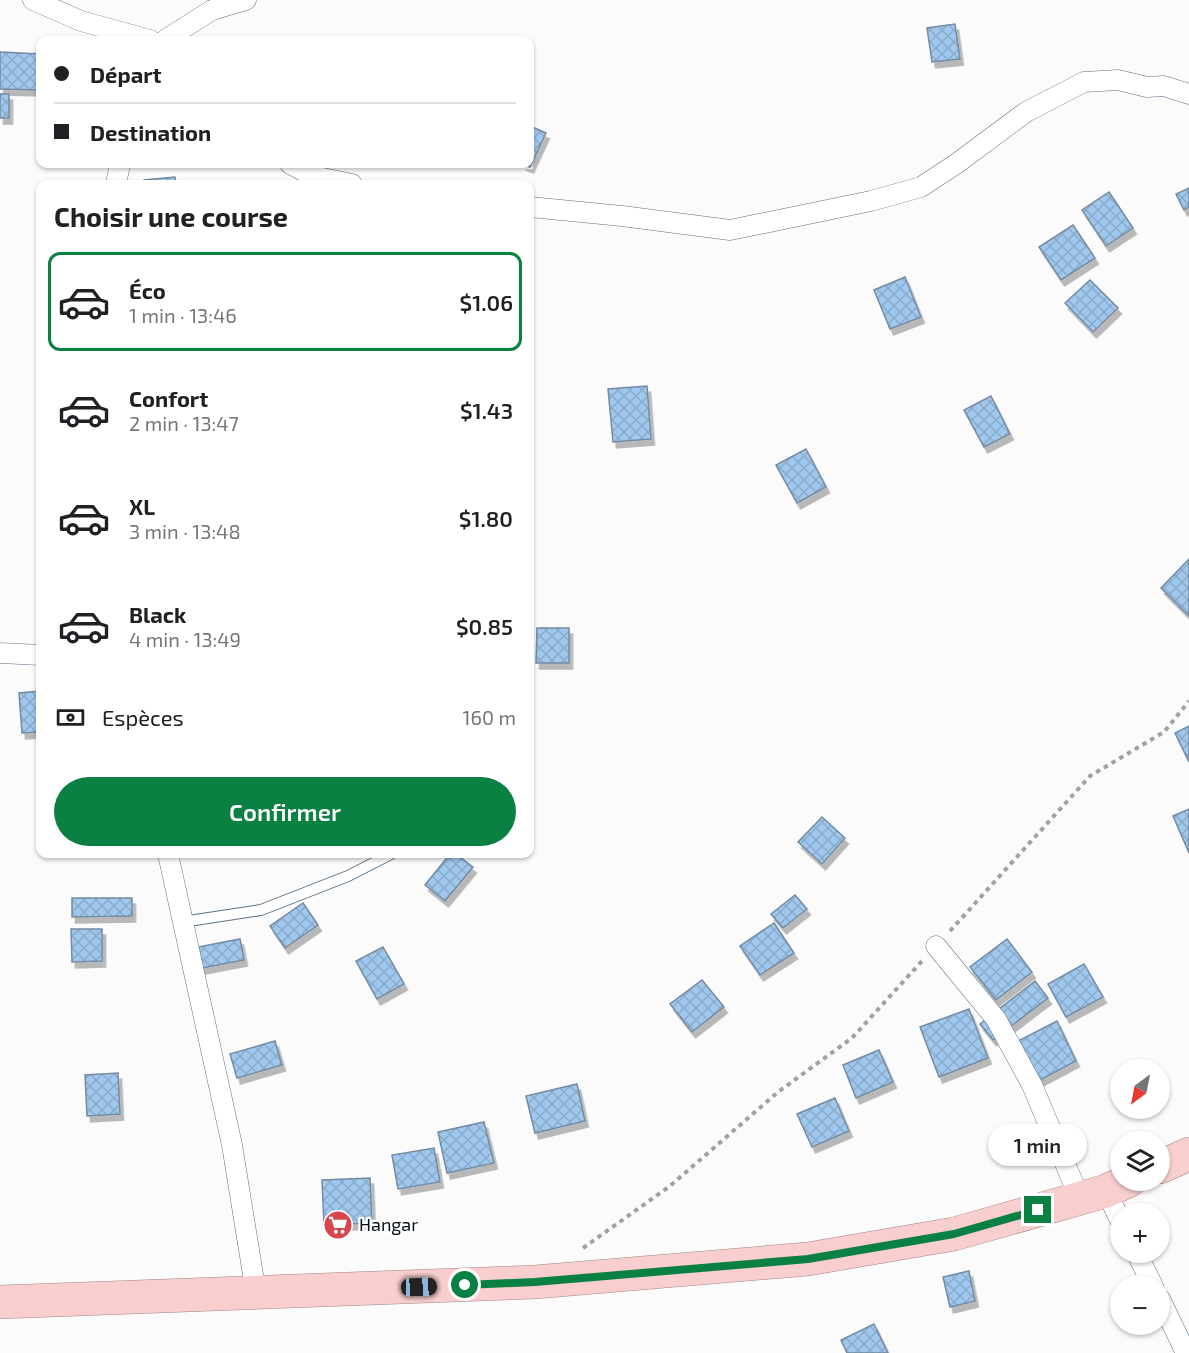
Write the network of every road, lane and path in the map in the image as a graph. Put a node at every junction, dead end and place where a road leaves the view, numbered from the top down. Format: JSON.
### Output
{"nodes":[{"id":1,"x":33,"y":0,"type":"edge"},
{"id":2,"x":246,"y":0,"type":"edge"},
{"id":3,"x":135,"y":36,"type":"edge"},
{"id":4,"x":171,"y":36,"type":"edge"},
{"id":5,"x":1189,"y":78,"type":"edge"},
{"id":6,"x":1164,"y":86,"type":"junction"},
{"id":7,"x":1189,"y":94,"type":"edge"},
{"id":8,"x":298,"y":168,"type":"edge"},
{"id":9,"x":333,"y":180,"type":"edge"},
{"id":10,"x":534,"y":207,"type":"edge"},
{"id":11,"x":0,"y":653,"type":"edge"},
{"id":12,"x":36,"y":655,"type":"edge"},
{"id":13,"x":1189,"y":701,"type":"edge"},
{"id":14,"x":169,"y":858,"type":"edge"},
{"id":15,"x":382,"y":858,"type":"edge"},
{"id":16,"x":182,"y":922,"type":"junction"},
{"id":17,"x":936,"y":946,"type":"junction"},
{"id":18,"x":1189,"y":1154,"type":"edge"},
{"id":19,"x":1170,"y":1163,"type":"edge"},
{"id":20,"x":1109,"y":1198,"type":"edge"},
{"id":21,"x":574,"y":1255,"type":"dead end"},
{"id":22,"x":256,"y":1293,"type":"junction"},
{"id":23,"x":0,"y":1302,"type":"edge"},
{"id":24,"x":1170,"y":1320,"type":"edge"},
{"id":25,"x":1186,"y":1353,"type":"edge"}],
"edges":[{"from":1,"to":3,"type":"street"},
{"from":2,"to":4,"type":"street"},
{"from":5,"to":6,"type":"street"},
{"from":6,"to":7,"type":"street"},
{"from":6,"to":10,"type":"street"},
{"from":8,"to":9,"type":"street"},
{"from":11,"to":12,"type":"street"},
{"from":13,"to":17,"type":"path"},
{"from":14,"to":16,"type":"street"},
{"from":15,"to":16,"type":"lane"},
{"from":16,"to":22,"type":"street"},
{"from":17,"to":20,"type":"street"},
{"from":17,"to":21,"type":"path"},
{"from":18,"to":19,"type":"highway"},
{"from":20,"to":22,"type":"highway"},
{"from":22,"to":23,"type":"highway"},
{"from":24,"to":25,"type":"street"}]}
